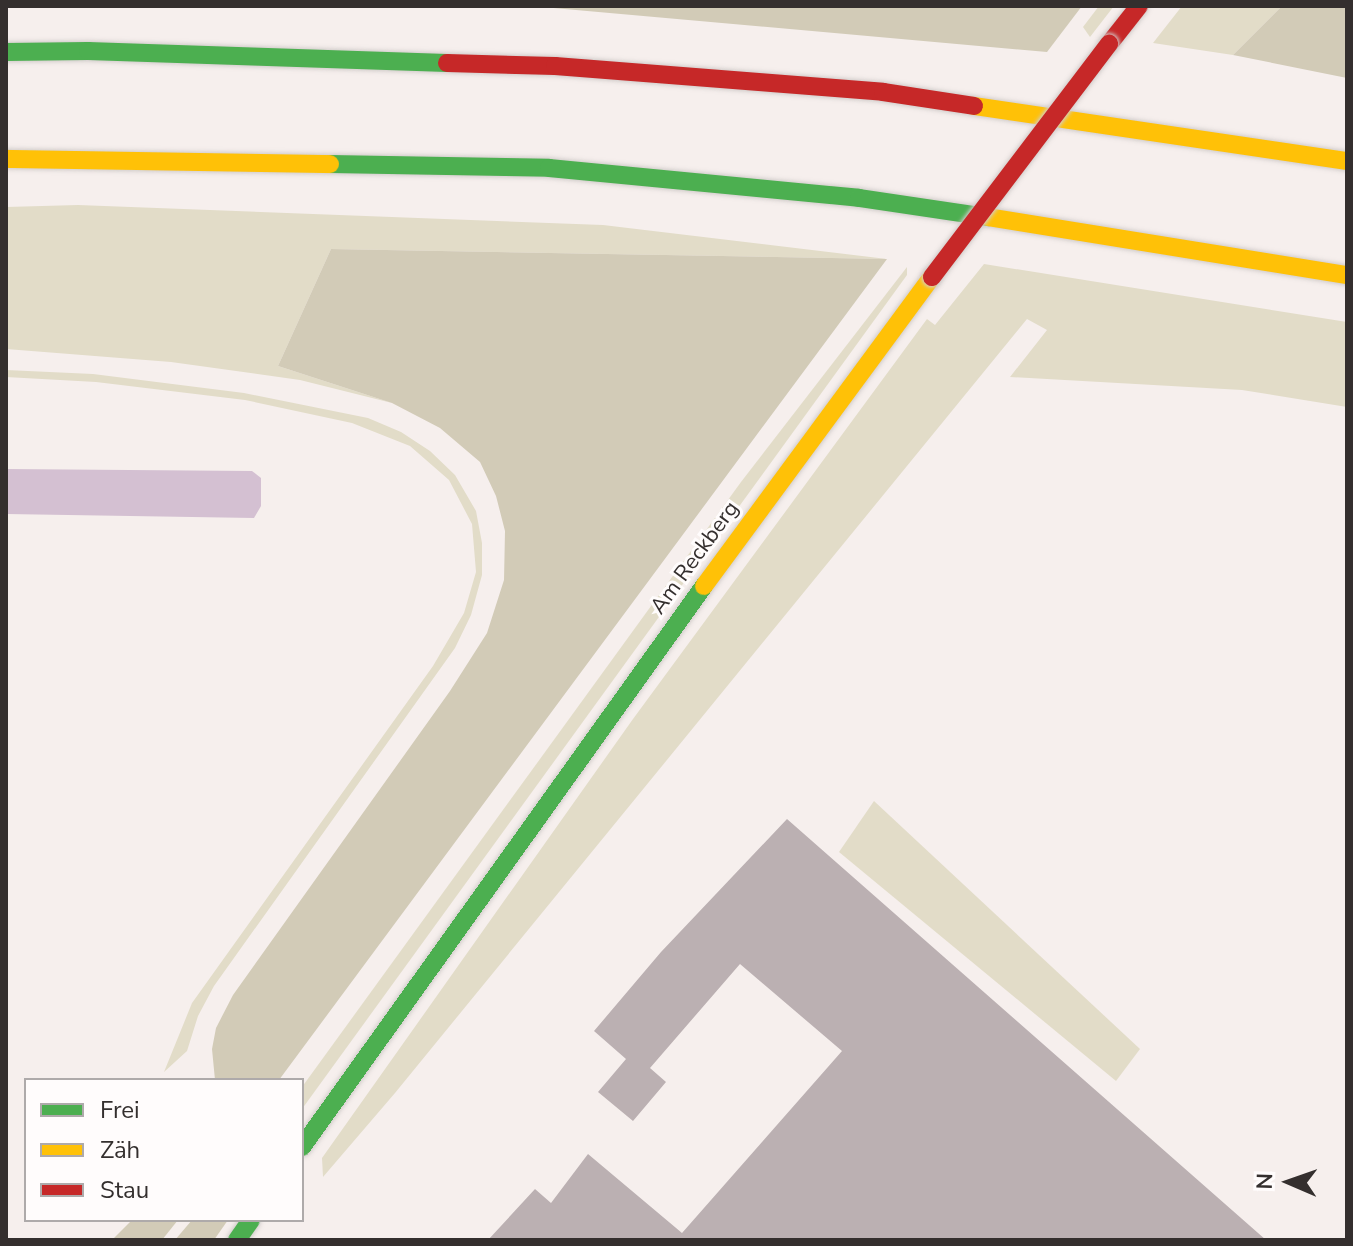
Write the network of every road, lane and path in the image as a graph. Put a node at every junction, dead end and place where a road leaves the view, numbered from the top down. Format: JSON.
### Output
{"nodes":[{"id":1,"x":1139,"y":6,"type":"edge"},
{"id":2,"x":6,"y":52,"type":"edge"},
{"id":3,"x":6,"y":159,"type":"edge"},
{"id":4,"x":1347,"y":161,"type":"edge"},
{"id":5,"x":1347,"y":275,"type":"edge"},
{"id":6,"x":304,"y":1144,"type":"edge"},
{"id":7,"x":250,"y":1222,"type":"edge"},
{"id":8,"x":237,"y":1240,"type":"edge"}],
"edges":[{"from":1,"to":6,"type":"main road","name":"Am Reckberg","bridge":true},
{"from":2,"to":4,"type":"main road"},
{"from":3,"to":5,"type":"main road"},
{"from":7,"to":8,"type":"main road"}]}
